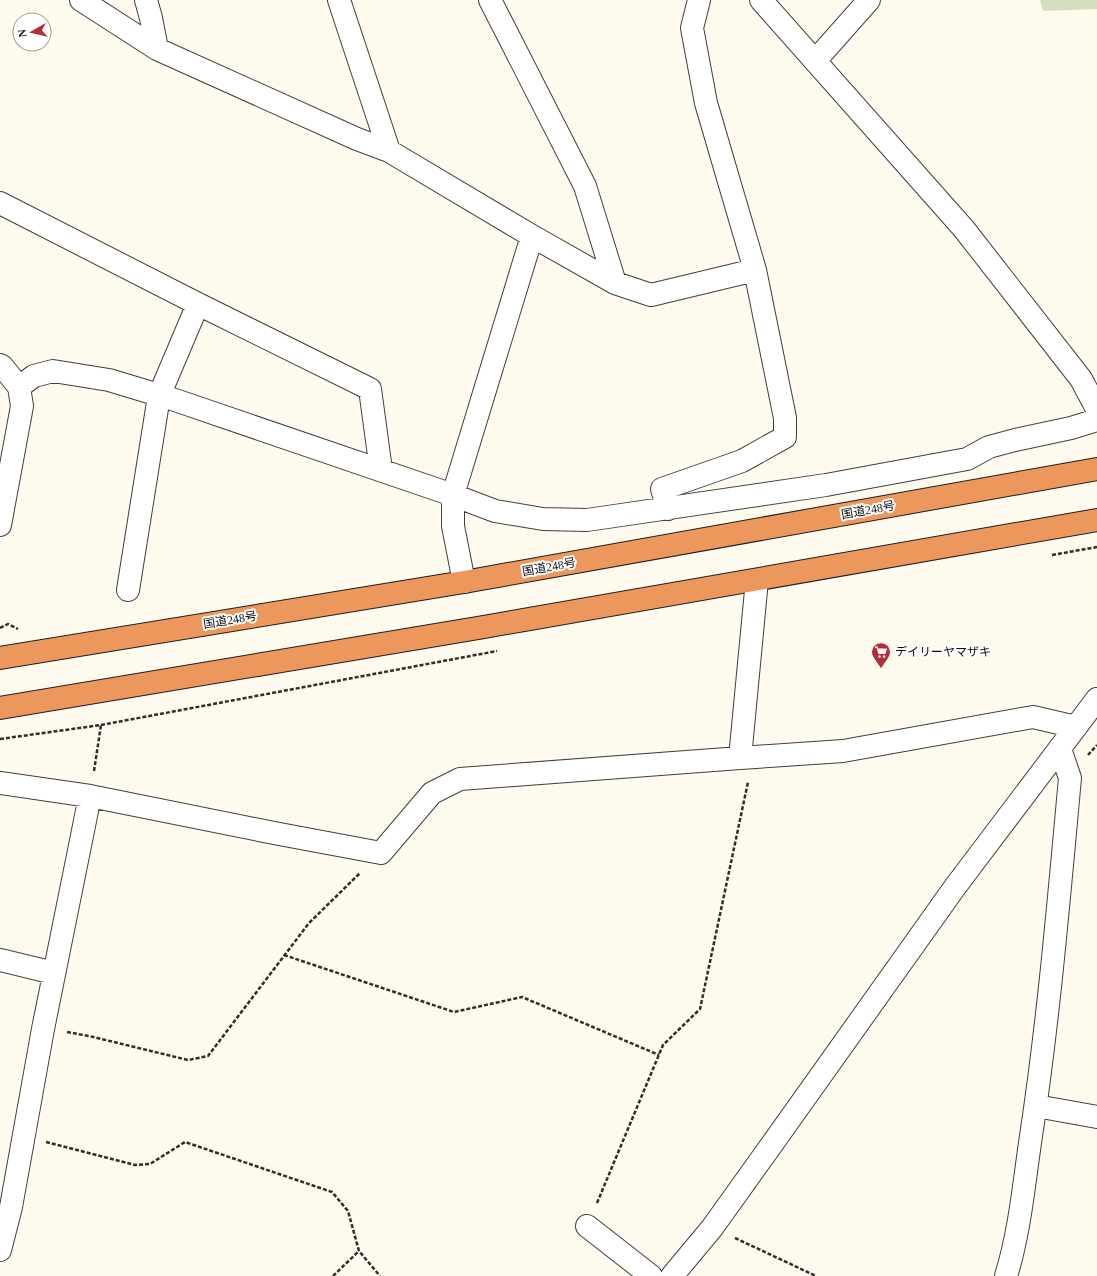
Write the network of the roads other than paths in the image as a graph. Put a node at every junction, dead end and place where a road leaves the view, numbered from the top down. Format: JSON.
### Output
{"nodes":[{"id":1,"x":81,"y":0,"type":"edge"},
{"id":2,"x":146,"y":0,"type":"edge"},
{"id":3,"x":339,"y":0,"type":"edge"},
{"id":4,"x":490,"y":0,"type":"edge"},
{"id":5,"x":699,"y":0,"type":"edge"},
{"id":6,"x":761,"y":0,"type":"edge"},
{"id":7,"x":869,"y":0,"type":"edge"},
{"id":8,"x":157,"y":49,"type":"junction"},
{"id":9,"x":815,"y":61,"type":"junction"},
{"id":10,"x":389,"y":151,"type":"junction"},
{"id":11,"x":0,"y":203,"type":"edge"},
{"id":12,"x":532,"y":236,"type":"junction"},
{"id":13,"x":755,"y":270,"type":"junction"},
{"id":14,"x":615,"y":283,"type":"junction"},
{"id":15,"x":198,"y":304,"type":"junction"},
{"id":16,"x":0,"y":365,"type":"edge"},
{"id":17,"x":19,"y":387,"type":"junction"},
{"id":18,"x":159,"y":396,"type":"junction"},
{"id":19,"x":1097,"y":409,"type":"edge"},
{"id":20,"x":1097,"y":420,"type":"edge"},
{"id":21,"x":1097,"y":469,"type":"edge"},
{"id":22,"x":381,"y":470,"type":"junction"},
{"id":23,"x":453,"y":495,"type":"junction"},
{"id":24,"x":668,"y":509,"type":"junction"},
{"id":25,"x":1097,"y":520,"type":"edge"},
{"id":26,"x":0,"y":525,"type":"edge"},
{"id":27,"x":757,"y":580,"type":"junction"},
{"id":28,"x":464,"y":582,"type":"junction"},
{"id":29,"x":128,"y":590,"type":"dead end"},
{"id":30,"x":0,"y":658,"type":"edge"},
{"id":31,"x":1097,"y":699,"type":"edge"},
{"id":32,"x":0,"y":708,"type":"edge"},
{"id":33,"x":1076,"y":727,"type":"junction"},
{"id":34,"x":1060,"y":749,"type":"junction"},
{"id":35,"x":746,"y":757,"type":"junction"},
{"id":36,"x":0,"y":783,"type":"edge"},
{"id":37,"x":90,"y":796,"type":"junction"},
{"id":38,"x":0,"y":960,"type":"edge"},
{"id":39,"x":54,"y":973,"type":"junction"},
{"id":40,"x":1036,"y":1106,"type":"junction"},
{"id":41,"x":1097,"y":1117,"type":"edge"},
{"id":42,"x":5,"y":1206,"type":"edge"},
{"id":43,"x":587,"y":1226,"type":"road end"},
{"id":44,"x":0,"y":1250,"type":"edge"},
{"id":45,"x":650,"y":1276,"type":"edge"},
{"id":46,"x":672,"y":1276,"type":"edge"},
{"id":47,"x":1006,"y":1276,"type":"edge"}],
"edges":[{"from":1,"to":8,"type":"street"},
{"from":2,"to":8,"type":"street"},
{"from":3,"to":10,"type":"street"},
{"from":4,"to":14,"type":"street"},
{"from":5,"to":13,"type":"street"},
{"from":6,"to":9,"type":"street"},
{"from":7,"to":9,"type":"street"},
{"from":8,"to":10,"type":"street"},
{"from":9,"to":19,"type":"street"},
{"from":10,"to":12,"type":"street"},
{"from":11,"to":15,"type":"street"},
{"from":12,"to":14,"type":"street"},
{"from":12,"to":23,"type":"street"},
{"from":13,"to":14,"type":"street"},
{"from":13,"to":24,"type":"street"},
{"from":15,"to":18,"type":"street"},
{"from":15,"to":22,"type":"street"},
{"from":16,"to":17,"type":"street"},
{"from":17,"to":18,"type":"street"},
{"from":17,"to":26,"type":"street"},
{"from":18,"to":22,"type":"street"},
{"from":18,"to":29,"type":"street"},
{"from":20,"to":24,"type":"street"},
{"from":21,"to":28,"type":"highway","name":"国道248号"},
{"from":22,"to":23,"type":"street"},
{"from":23,"to":24,"type":"street"},
{"from":23,"to":28,"type":"street"},
{"from":25,"to":27,"type":"highway"},
{"from":27,"to":32,"type":"highway"},
{"from":27,"to":35,"type":"street"},
{"from":28,"to":30,"type":"highway","name":"国道248号"},
{"from":31,"to":33,"type":"street"},
{"from":33,"to":34,"type":"street"},
{"from":33,"to":35,"type":"street"},
{"from":34,"to":40,"type":"street"},
{"from":34,"to":46,"type":"street"},
{"from":35,"to":37,"type":"street"},
{"from":36,"to":37,"type":"street"},
{"from":37,"to":39,"type":"street"},
{"from":38,"to":39,"type":"street"},
{"from":39,"to":42,"type":"street"},
{"from":40,"to":41,"type":"street"},
{"from":40,"to":47,"type":"street"},
{"from":42,"to":44,"type":"street"},
{"from":43,"to":45,"type":"street"}]}
